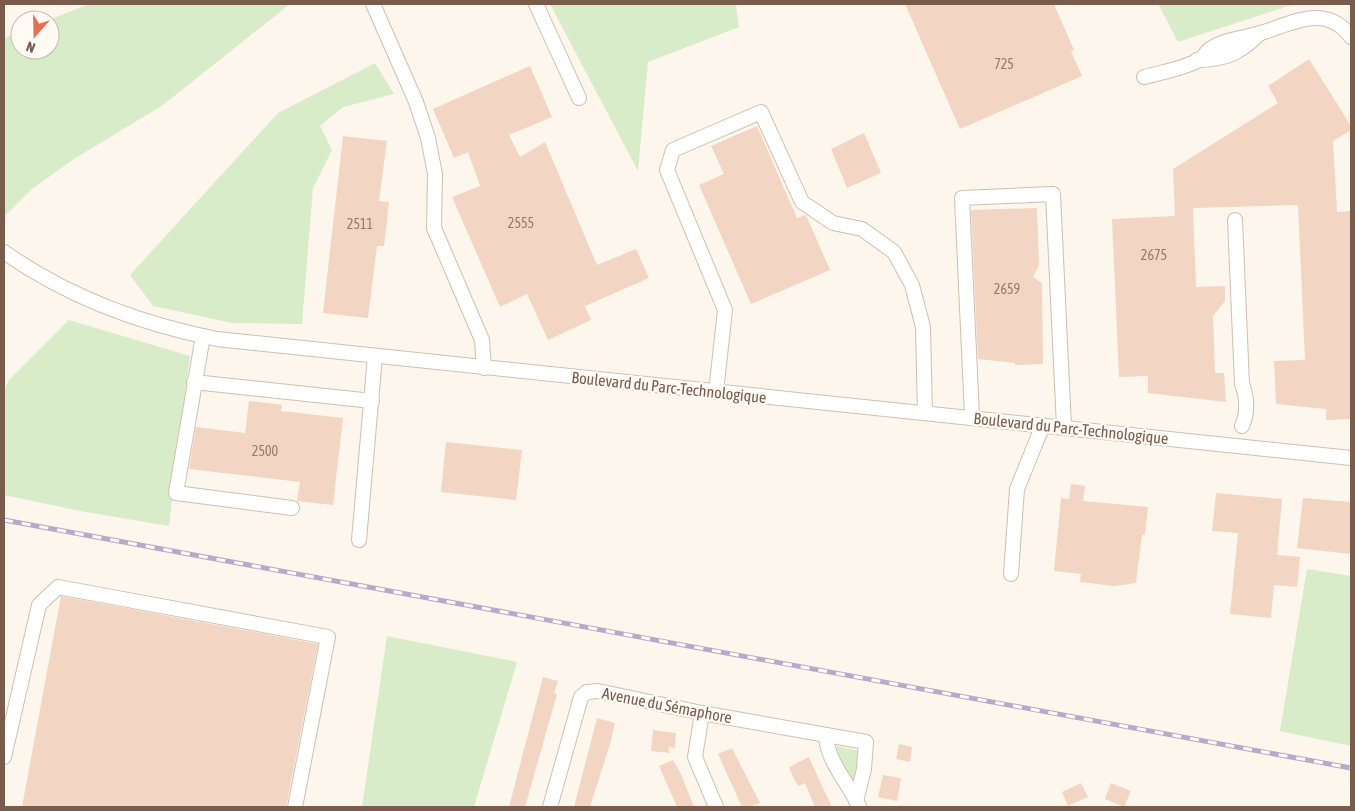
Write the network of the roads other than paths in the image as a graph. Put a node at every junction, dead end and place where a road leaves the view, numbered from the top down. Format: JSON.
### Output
{"nodes":[{"id":1,"x":373,"y":4,"type":"edge"},
{"id":2,"x":536,"y":4,"type":"edge"},
{"id":3,"x":1351,"y":37,"type":"edge"},
{"id":4,"x":1144,"y":77,"type":"dead end"},
{"id":5,"x":580,"y":98,"type":"dead end"},
{"id":6,"x":1235,"y":220,"type":"dead end"},
{"id":7,"x":4,"y":252,"type":"edge"},
{"id":8,"x":203,"y":336,"type":"junction"},
{"id":9,"x":375,"y":356,"type":"junction"},
{"id":10,"x":484,"y":368,"type":"junction"},
{"id":11,"x":194,"y":382,"type":"junction"},
{"id":12,"x":716,"y":392,"type":"junction"},
{"id":13,"x":372,"y":401,"type":"junction"},
{"id":14,"x":925,"y":413,"type":"junction"},
{"id":15,"x":972,"y":418,"type":"junction"},
{"id":16,"x":1043,"y":425,"type":"junction"},
{"id":17,"x":1064,"y":427,"type":"junction"},
{"id":18,"x":1244,"y":447,"type":"junction"},
{"id":19,"x":1351,"y":458,"type":"edge"},
{"id":20,"x":292,"y":508,"type":"dead end"},
{"id":21,"x":359,"y":540,"type":"dead end"},
{"id":22,"x":1011,"y":574,"type":"dead end"},
{"id":23,"x":9,"y":707,"type":"edge"},
{"id":24,"x":702,"y":713,"type":"junction"},
{"id":25,"x":826,"y":735,"type":"junction"},
{"id":26,"x":4,"y":758,"type":"edge"},
{"id":27,"x":858,"y":804,"type":"edge"},
{"id":28,"x":295,"y":807,"type":"edge"},
{"id":29,"x":550,"y":807,"type":"edge"},
{"id":30,"x":716,"y":807,"type":"edge"}],
"edges":[{"from":1,"to":10,"type":"street"},
{"from":2,"to":5,"type":"street"},
{"from":3,"to":4,"type":"street"},
{"from":6,"to":18,"type":"street"},
{"from":7,"to":8,"type":"street","name":"Boulevard du Parc-Technologique"},
{"from":8,"to":9,"type":"street","name":"Boulevard du Parc-Technologique"},
{"from":8,"to":11,"type":"street"},
{"from":9,"to":10,"type":"street","name":"Boulevard du Parc-Technologique"},
{"from":9,"to":13,"type":"street"},
{"from":10,"to":12,"type":"street","name":"Boulevard du Parc-Technologique"},
{"from":11,"to":13,"type":"street"},
{"from":11,"to":20,"type":"street"},
{"from":12,"to":14,"type":"street","name":"Boulevard du Parc-Technologique"},
{"from":12,"to":14,"type":"street"},
{"from":13,"to":21,"type":"street"},
{"from":14,"to":15,"type":"street","name":"Boulevard du Parc-Technologique"},
{"from":15,"to":16,"type":"street","name":"Boulevard du Parc-Technologique"},
{"from":15,"to":17,"type":"street"},
{"from":16,"to":17,"type":"street","name":"Boulevard du Parc-Technologique"},
{"from":16,"to":22,"type":"street"},
{"from":17,"to":18,"type":"street","name":"Boulevard du Parc-Technologique"},
{"from":18,"to":19,"type":"street","name":"Boulevard du Parc-Technologique"},
{"from":23,"to":26,"type":"street"},
{"from":23,"to":28,"type":"street"},
{"from":24,"to":25,"type":"street","name":"Avenue du Sémaphore"},
{"from":24,"to":29,"type":"street","name":"Avenue du Sémaphore"},
{"from":24,"to":30,"type":"street"},
{"from":25,"to":27,"type":"street"},
{"from":25,"to":27,"type":"street","name":"Avenue du Sémaphore"}]}
